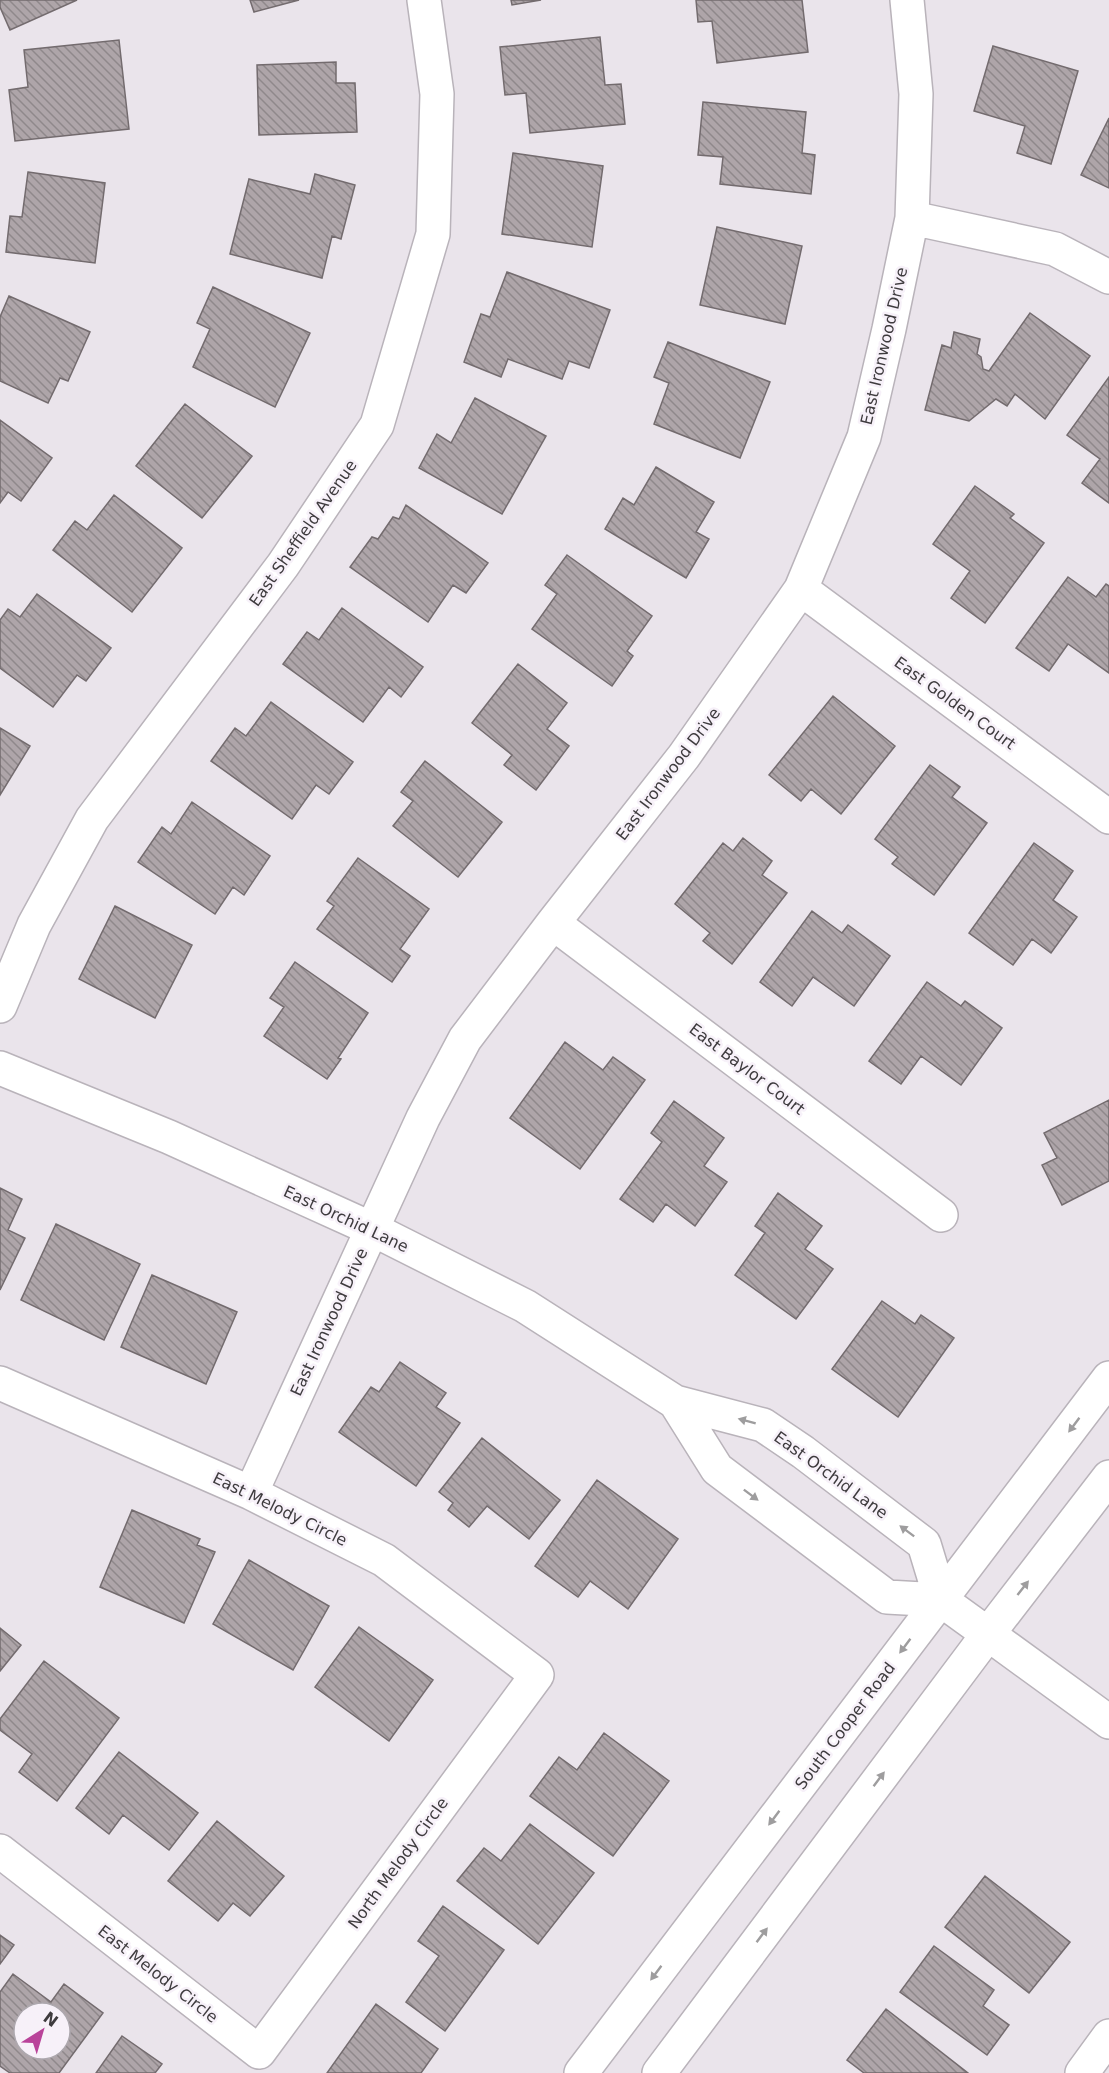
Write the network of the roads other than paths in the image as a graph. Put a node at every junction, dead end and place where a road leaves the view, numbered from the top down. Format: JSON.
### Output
{"nodes":[{"id":1,"x":424,"y":0,"type":"edge"},
{"id":2,"x":907,"y":0,"type":"edge"},
{"id":3,"x":912,"y":218,"type":"junction"},
{"id":4,"x":1109,"y":277,"type":"edge"},
{"id":5,"x":801,"y":589,"type":"junction"},
{"id":6,"x":1109,"y":817,"type":"edge"},
{"id":7,"x":553,"y":923,"type":"junction"},
{"id":8,"x":0,"y":1006,"type":"edge"},
{"id":9,"x":0,"y":1068,"type":"edge"},
{"id":10,"x":942,"y":1215,"type":"dead end"},
{"id":11,"x":372,"y":1229,"type":"junction"},
{"id":12,"x":1109,"y":1378,"type":"edge"},
{"id":13,"x":0,"y":1383,"type":"edge"},
{"id":14,"x":675,"y":1402,"type":"junction"},
{"id":15,"x":1109,"y":1477,"type":"edge"},
{"id":16,"x":252,"y":1493,"type":"junction"},
{"id":17,"x":941,"y":1600,"type":"junction"},
{"id":18,"x":988,"y":1635,"type":"junction"},
{"id":19,"x":537,"y":1675,"type":"joint"},
{"id":20,"x":1109,"y":1722,"type":"edge"},
{"id":21,"x":0,"y":1851,"type":"edge"},
{"id":22,"x":1109,"y":2036,"type":"edge"},
{"id":23,"x":259,"y":2052,"type":"joint"},
{"id":24,"x":581,"y":2073,"type":"edge"},
{"id":25,"x":659,"y":2073,"type":"edge"},
{"id":26,"x":1082,"y":2073,"type":"edge"}],
"edges":[{"from":1,"to":8,"type":"street","name":"East Sheffield Avenue"},
{"from":2,"to":3,"type":"street","name":"East Ironwood Drive"},
{"from":3,"to":4,"type":"street"},
{"from":3,"to":5,"type":"street","name":"East Ironwood Drive"},
{"from":5,"to":6,"type":"street","name":"East Golden Court"},
{"from":5,"to":7,"type":"street","name":"East Ironwood Drive"},
{"from":7,"to":10,"type":"street","name":"East Baylor Court"},
{"from":7,"to":11,"type":"street","name":"East Ironwood Drive"},
{"from":9,"to":11,"type":"street","name":"East Orchid Lane"},
{"from":11,"to":14,"type":"street","name":"East Orchid Lane"},
{"from":11,"to":16,"type":"street","name":"East Ironwood Drive"},
{"from":12,"to":17,"type":"street","name":"South Cooper Road","one_way":true},
{"from":13,"to":16,"type":"street","name":"East Melody Circle"},
{"from":14,"to":17,"type":"street","name":"East Orchid Lane","one_way":true},
{"from":17,"to":14,"type":"street","name":"East Orchid Lane","one_way":true},
{"from":18,"to":15,"type":"street","one_way":true},
{"from":16,"to":19,"type":"street","name":"East Melody Circle"},
{"from":17,"to":18,"type":"street"},
{"from":17,"to":24,"type":"street","name":"South Cooper Road","one_way":true},
{"from":18,"to":20,"type":"street"},
{"from":25,"to":18,"type":"street","one_way":true},
{"from":19,"to":23,"type":"street","name":"North Melody Circle"},
{"from":21,"to":23,"type":"street","name":"East Melody Circle"},
{"from":22,"to":26,"type":"street"}]}
